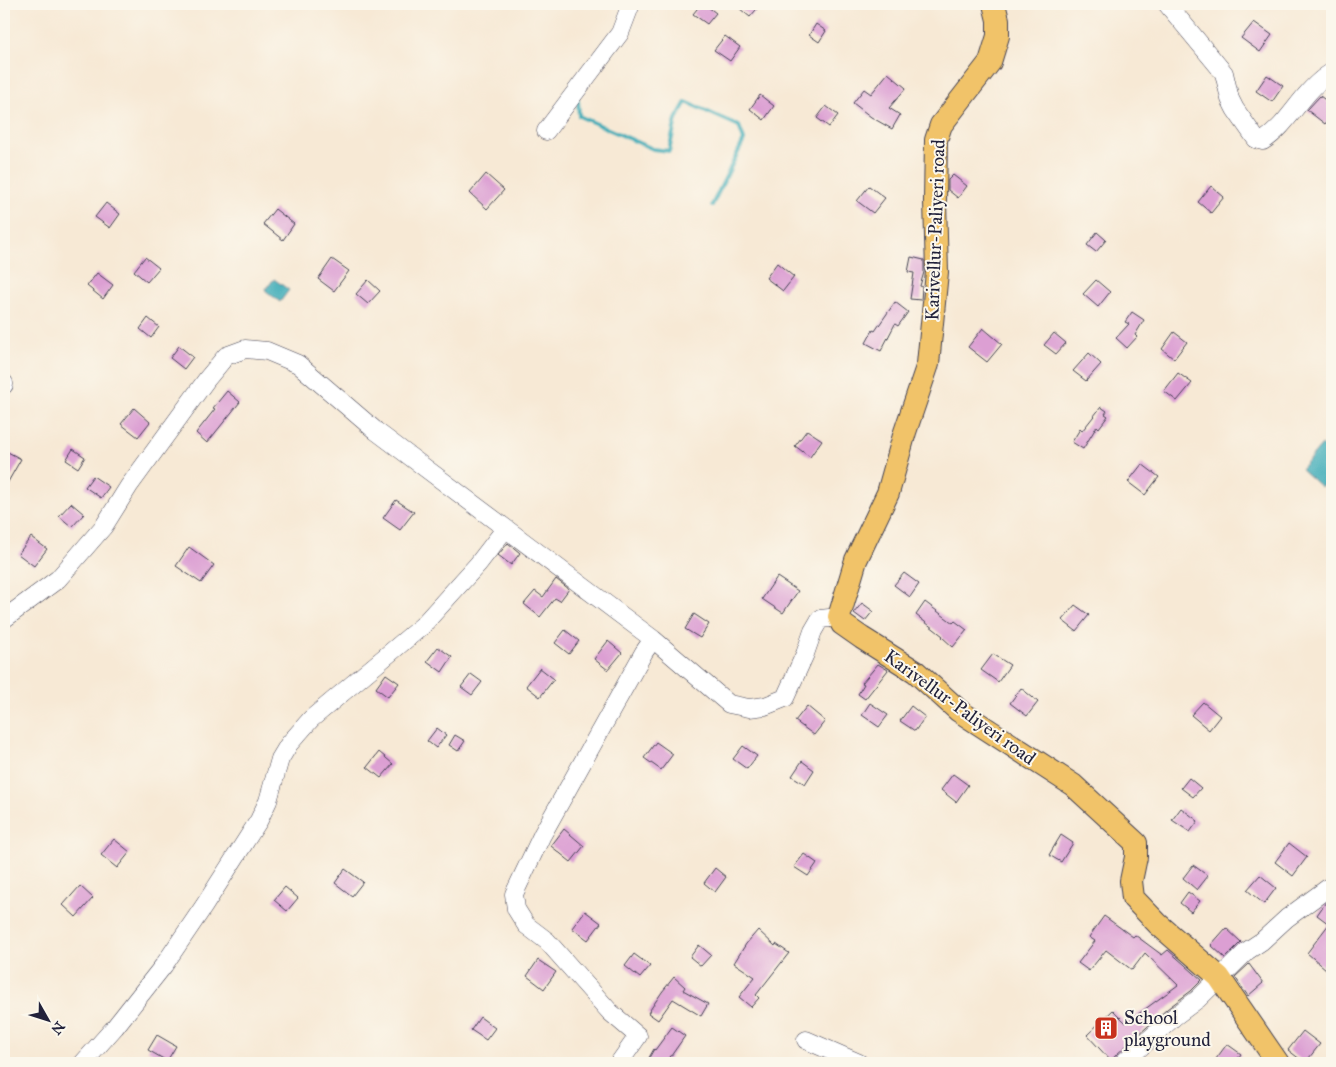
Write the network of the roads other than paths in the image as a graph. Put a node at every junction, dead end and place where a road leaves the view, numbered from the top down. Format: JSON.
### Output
{"nodes":[{"id":1,"x":631,"y":4,"type":"edge"},
{"id":2,"x":994,"y":4,"type":"edge"},
{"id":3,"x":1168,"y":4,"type":"edge"},
{"id":4,"x":1332,"y":72,"type":"edge"},
{"id":5,"x":546,"y":131,"type":"dead end"},
{"id":6,"x":505,"y":529,"type":"junction"},
{"id":7,"x":840,"y":617,"type":"junction"},
{"id":8,"x":4,"y":619,"type":"edge"},
{"id":9,"x":652,"y":640,"type":"junction"},
{"id":10,"x":1332,"y":884,"type":"edge"},
{"id":11,"x":1219,"y":977,"type":"junction"},
{"id":12,"x":806,"y":1040,"type":"dead end"},
{"id":13,"x":83,"y":1063,"type":"edge"},
{"id":14,"x":619,"y":1063,"type":"edge"},
{"id":15,"x":858,"y":1063,"type":"edge"},
{"id":16,"x":1123,"y":1063,"type":"edge"},
{"id":17,"x":1278,"y":1063,"type":"edge"}],
"edges":[{"from":1,"to":5,"type":"street"},
{"from":2,"to":7,"type":"main road","name":"Karivellur-Paliyeri road"},
{"from":3,"to":4,"type":"street"},
{"from":6,"to":8,"type":"street"},
{"from":6,"to":9,"type":"street"},
{"from":6,"to":13,"type":"street"},
{"from":7,"to":9,"type":"street"},
{"from":7,"to":11,"type":"main road","name":"Karivellur-Paliyeri road"},
{"from":9,"to":14,"type":"street"},
{"from":10,"to":11,"type":"street"},
{"from":11,"to":16,"type":"street"},
{"from":11,"to":17,"type":"main road","name":"Karivellur-Paliyeri road"},
{"from":12,"to":15,"type":"street"}]}
